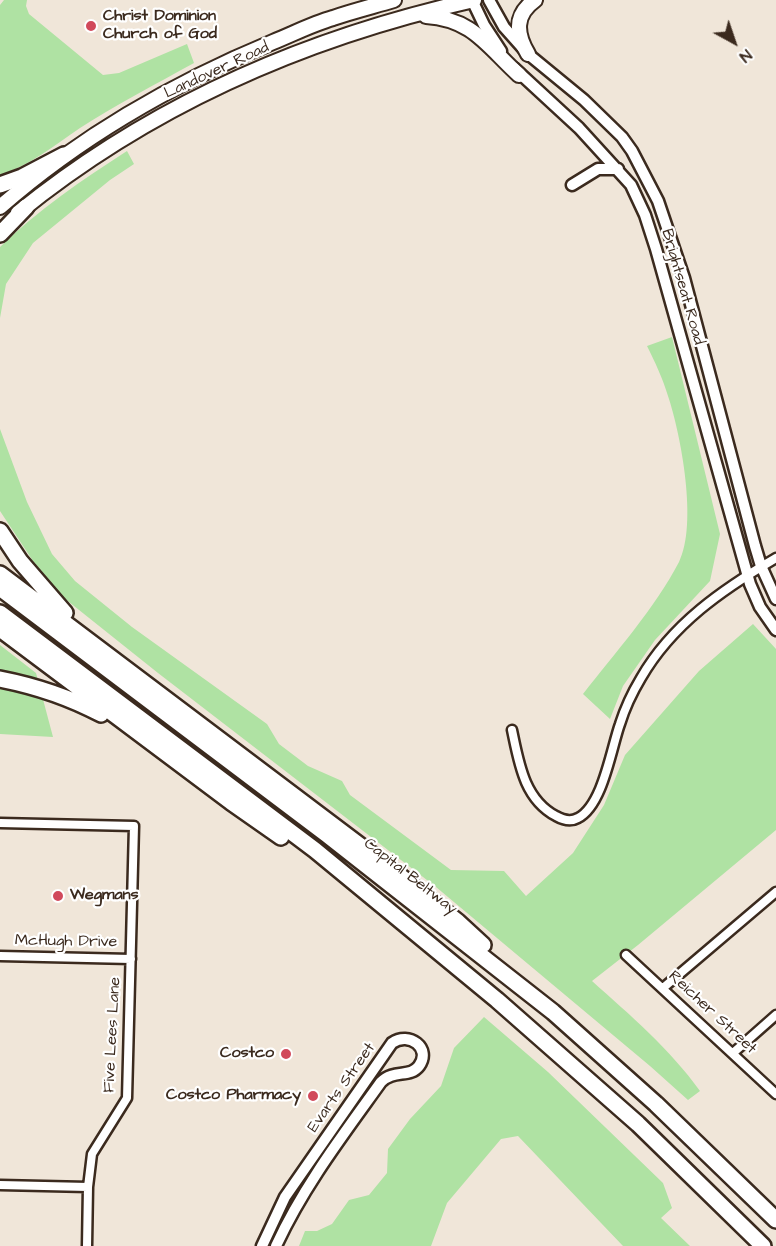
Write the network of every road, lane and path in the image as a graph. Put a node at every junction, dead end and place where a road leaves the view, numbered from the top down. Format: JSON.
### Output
{"nodes":[{"id":1,"x":394,"y":0,"type":"edge"},
{"id":2,"x":473,"y":0,"type":"edge"},
{"id":3,"x":489,"y":0,"type":"edge"},
{"id":4,"x":535,"y":0,"type":"edge"},
{"id":5,"x":403,"y":17,"type":"junction"},
{"id":6,"x":528,"y":54,"type":"junction"},
{"id":7,"x":519,"y":75,"type":"junction"},
{"id":8,"x":64,"y":155,"type":"junction"},
{"id":9,"x":618,"y":169,"type":"junction"},
{"id":10,"x":0,"y":185,"type":"edge"},
{"id":11,"x":572,"y":185,"type":"dead end"},
{"id":12,"x":0,"y":207,"type":"edge"},
{"id":13,"x":26,"y":207,"type":"junction"},
{"id":14,"x":0,"y":228,"type":"edge"},
{"id":15,"x":0,"y":234,"type":"edge"},
{"id":16,"x":0,"y":531,"type":"edge"},
{"id":17,"x":776,"y":558,"type":"edge"},
{"id":18,"x":761,"y":567,"type":"junction"},
{"id":19,"x":0,"y":574,"type":"edge"},
{"id":20,"x":747,"y":576,"type":"junction"},
{"id":21,"x":0,"y":588,"type":"edge"},
{"id":22,"x":776,"y":599,"type":"edge"},
{"id":23,"x":0,"y":614,"type":"edge"},
{"id":24,"x":0,"y":629,"type":"edge"},
{"id":25,"x":776,"y":630,"type":"edge"},
{"id":26,"x":116,"y":661,"type":"junction"},
{"id":27,"x":0,"y":679,"type":"edge"},
{"id":28,"x":512,"y":730,"type":"dead end"},
{"id":29,"x":151,"y":742,"type":"junction"},
{"id":30,"x":0,"y":823,"type":"edge"},
{"id":31,"x":776,"y":892,"type":"edge"},
{"id":32,"x":380,"y":906,"type":"junction"},
{"id":33,"x":626,"y":955,"type":"dead end"},
{"id":34,"x":0,"y":956,"type":"edge"},
{"id":35,"x":131,"y":959,"type":"junction"},
{"id":36,"x":663,"y":988,"type":"junction"},
{"id":37,"x":553,"y":1012,"type":"junction"},
{"id":38,"x":776,"y":1015,"type":"edge"},
{"id":39,"x":733,"y":1053,"type":"junction"},
{"id":40,"x":776,"y":1094,"type":"edge"},
{"id":41,"x":0,"y":1185,"type":"edge"},
{"id":42,"x":88,"y":1187,"type":"junction"},
{"id":43,"x":776,"y":1220,"type":"edge"},
{"id":44,"x":87,"y":1246,"type":"edge"},
{"id":45,"x":262,"y":1246,"type":"edge"},
{"id":46,"x":276,"y":1246,"type":"edge"},
{"id":47,"x":763,"y":1246,"type":"edge"}],
"edges":[{"from":1,"to":8,"type":"main road","name":"Landover Road"},
{"from":2,"to":5,"type":"main road","name":"Landover Road"},
{"from":2,"to":7,"type":"street","name":"Brightseat Road"},
{"from":3,"to":6,"type":"street","name":"Brightseat Road"},
{"from":4,"to":6,"type":"main road"},
{"from":5,"to":7,"type":"main road"},
{"from":5,"to":13,"type":"main road","name":"Landover Road"},
{"from":6,"to":18,"type":"street","name":"Brightseat Road"},
{"from":7,"to":9,"type":"street","name":"Brightseat Road"},
{"from":8,"to":10,"type":"highway"},
{"from":8,"to":12,"type":"main road","name":"Landover Road"},
{"from":9,"to":11,"type":"street"},
{"from":9,"to":20,"type":"street","name":"Brightseat Road"},
{"from":13,"to":14,"type":"main road","name":"Landover Road"},
{"from":13,"to":15,"type":"highway"},
{"from":16,"to":26,"type":"highway"},
{"from":17,"to":18,"type":"street"},
{"from":18,"to":20,"type":"street"},
{"from":18,"to":22,"type":"street","name":"Brightseat Road"},
{"from":19,"to":26,"type":"highway"},
{"from":20,"to":25,"type":"street","name":"Brightseat Road"},
{"from":20,"to":28,"type":"street"},
{"from":21,"to":37,"type":"highway","name":"Capital Beltway"},
{"from":23,"to":32,"type":"highway"},
{"from":24,"to":29,"type":"highway"},
{"from":26,"to":37,"type":"highway"},
{"from":27,"to":29,"type":"highway"},
{"from":29,"to":32,"type":"highway"},
{"from":30,"to":35,"type":"street","name":"Five Lees Lane"},
{"from":31,"to":36,"type":"street"},
{"from":32,"to":47,"type":"highway"},
{"from":33,"to":36,"type":"street","name":"Reicher Street"},
{"from":34,"to":35,"type":"street","name":"McHugh Drive"},
{"from":35,"to":42,"type":"street","name":"Five Lees Lane"},
{"from":36,"to":39,"type":"street","name":"Reicher Street"},
{"from":37,"to":43,"type":"highway","name":"Capital Beltway"},
{"from":38,"to":39,"type":"street"},
{"from":39,"to":40,"type":"street","name":"Reicher Street"},
{"from":41,"to":42,"type":"street"},
{"from":42,"to":44,"type":"street","name":"Five Lees Lane"},
{"from":45,"to":46,"type":"street","name":"Evarts Street"}]}
